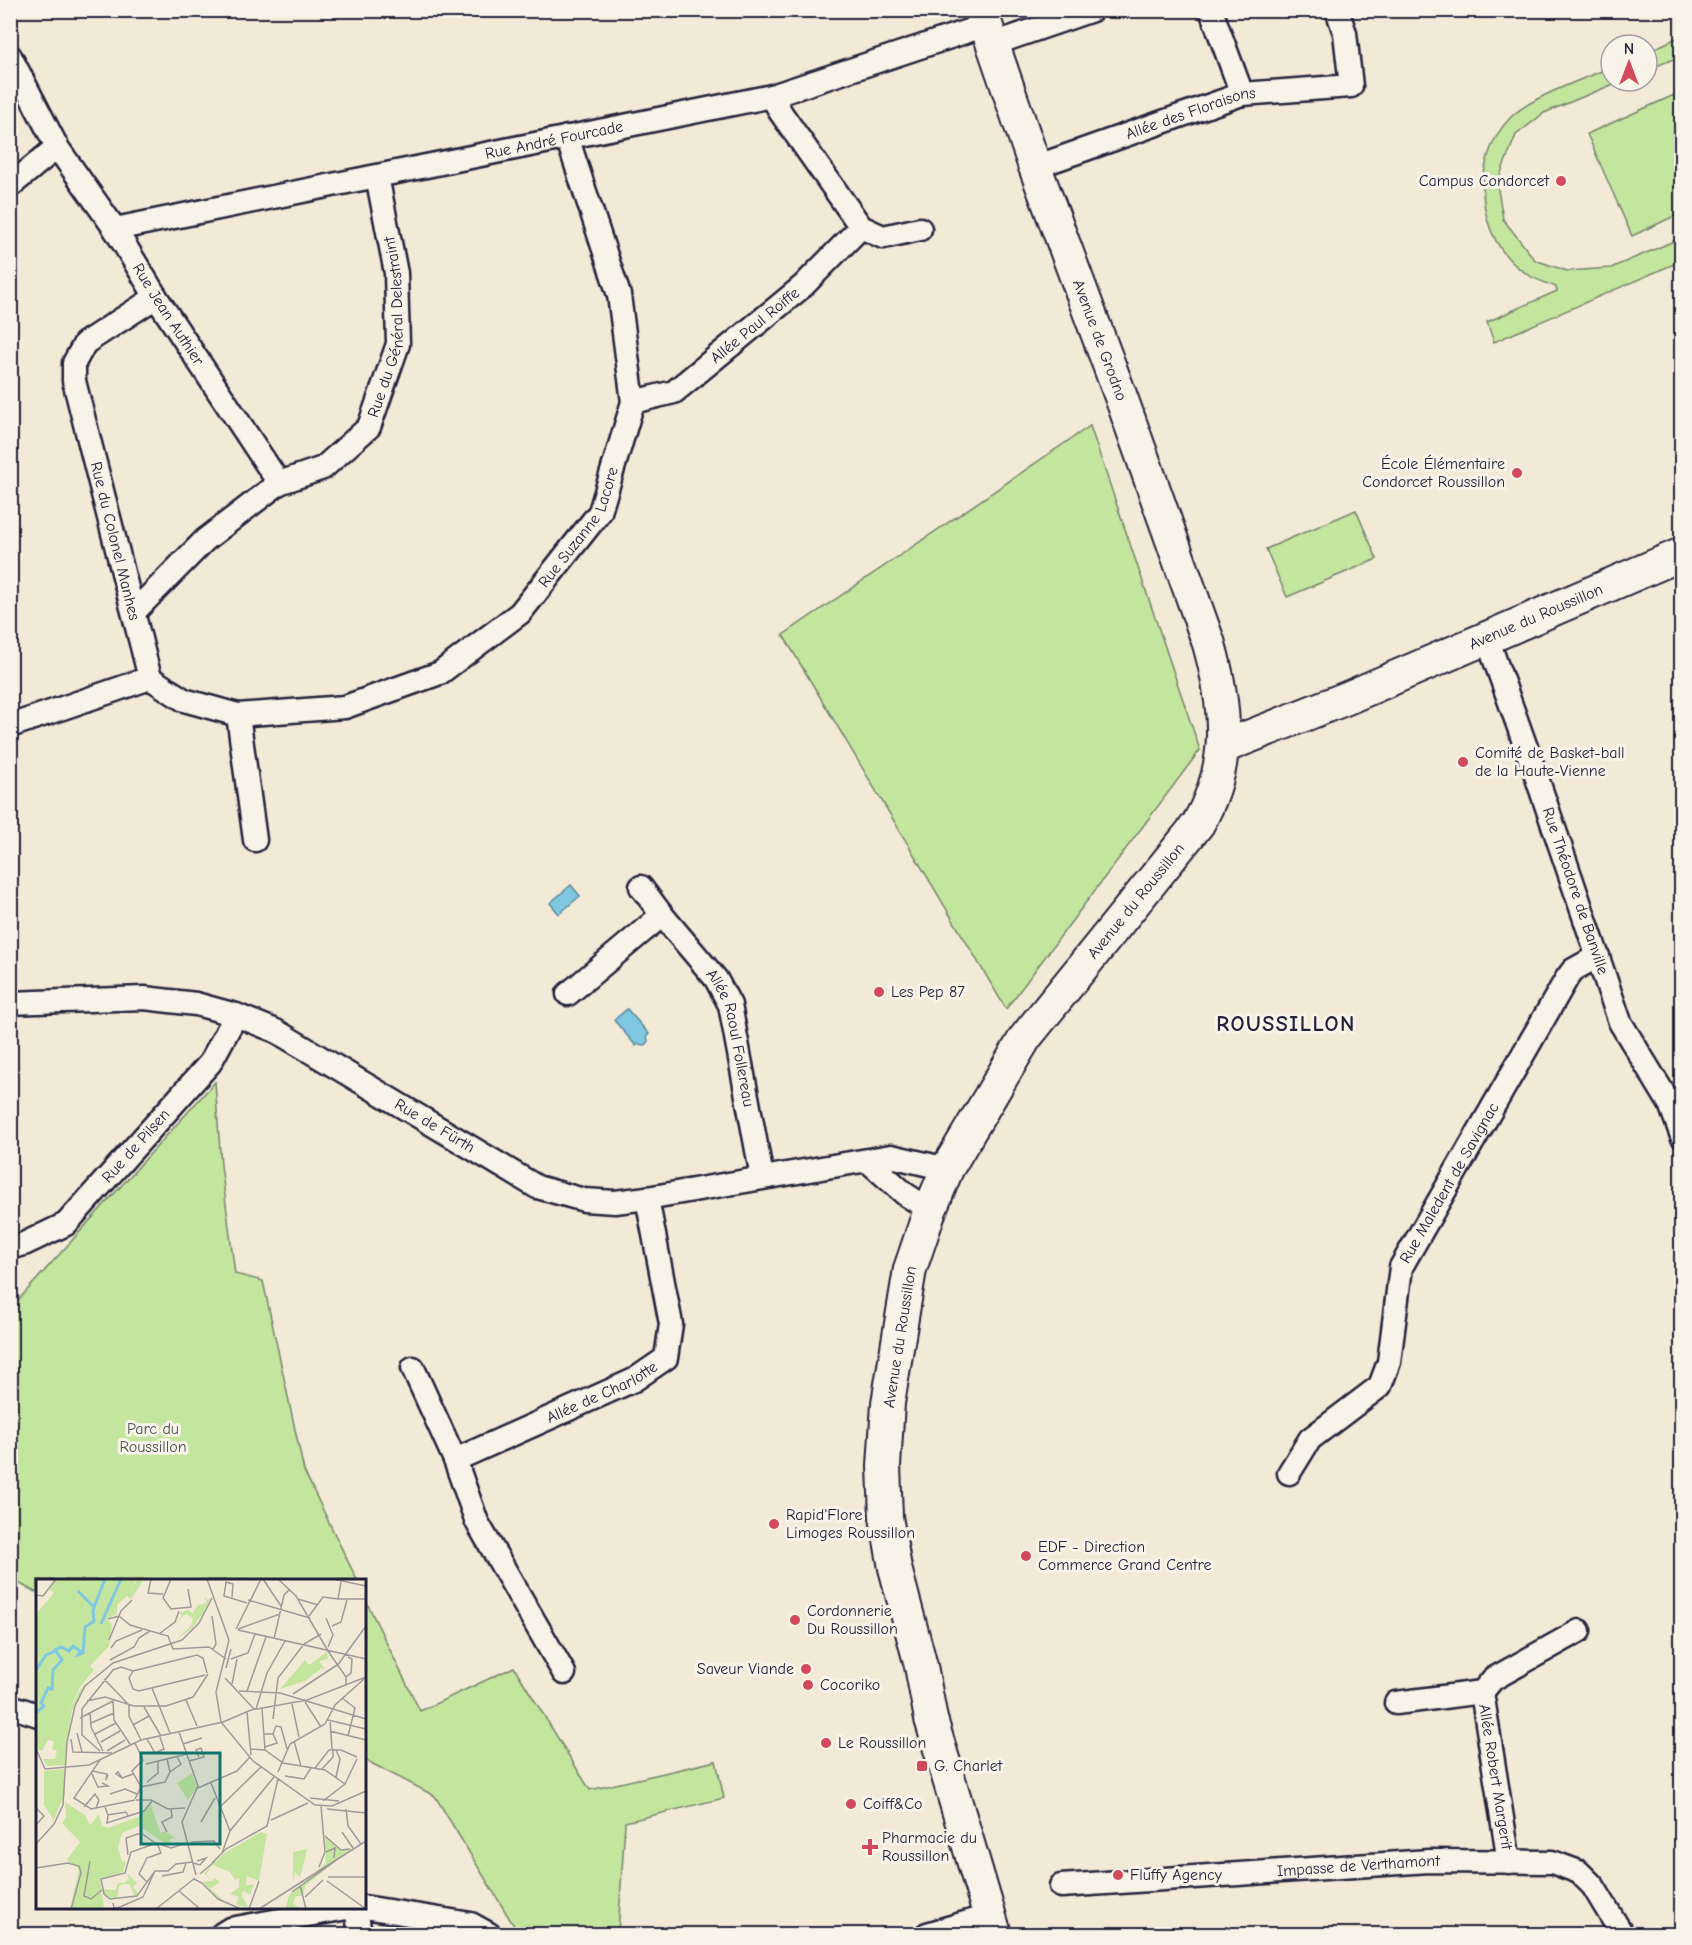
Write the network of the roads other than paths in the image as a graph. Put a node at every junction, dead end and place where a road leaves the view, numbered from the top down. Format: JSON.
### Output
{"nodes":[{"id":1,"x":1092,"y":10,"type":"edge"},
{"id":2,"x":1103,"y":10,"type":"edge"},
{"id":3,"x":1211,"y":10,"type":"edge"},
{"id":4,"x":1337,"y":10,"type":"edge"},
{"id":5,"x":1111,"y":11,"type":"edge"},
{"id":6,"x":987,"y":26,"type":"edge"},
{"id":7,"x":10,"y":56,"type":"edge"},
{"id":8,"x":1242,"y":94,"type":"junction"},
{"id":9,"x":772,"y":96,"type":"junction"},
{"id":10,"x":567,"y":137,"type":"junction"},
{"id":11,"x":57,"y":147,"type":"junction"},
{"id":12,"x":1035,"y":167,"type":"junction"},
{"id":13,"x":377,"y":176,"type":"junction"},
{"id":14,"x":10,"y":186,"type":"edge"},
{"id":15,"x":861,"y":227,"type":"junction"},
{"id":16,"x":115,"y":229,"type":"junction"},
{"id":17,"x":920,"y":229,"type":"dead end"},
{"id":18,"x":156,"y":297,"type":"junction"},
{"id":19,"x":633,"y":402,"type":"junction"},
{"id":20,"x":279,"y":483,"type":"junction"},
{"id":21,"x":1682,"y":555,"type":"edge"},
{"id":22,"x":134,"y":612,"type":"junction"},
{"id":23,"x":1487,"y":638,"type":"junction"},
{"id":24,"x":1217,"y":671,"type":"joint"},
{"id":25,"x":150,"y":678,"type":"junction"},
{"id":26,"x":238,"y":715,"type":"junction"},
{"id":27,"x":10,"y":726,"type":"edge"},
{"id":28,"x":1223,"y":747,"type":"junction"},
{"id":29,"x":255,"y":840,"type":"dead end"},
{"id":30,"x":641,"y":887,"type":"dead end"},
{"id":31,"x":662,"y":915,"type":"junction"},
{"id":32,"x":1598,"y":956,"type":"junction"},
{"id":33,"x":568,"y":994,"type":"dead end"},
{"id":34,"x":10,"y":1003,"type":"edge"},
{"id":35,"x":236,"y":1015,"type":"junction"},
{"id":36,"x":1682,"y":1136,"type":"edge"},
{"id":37,"x":868,"y":1161,"type":"junction"},
{"id":38,"x":947,"y":1169,"type":"junction"},
{"id":39,"x":762,"y":1177,"type":"junction"},
{"id":40,"x":647,"y":1198,"type":"junction"},
{"id":41,"x":930,"y":1210,"type":"junction"},
{"id":42,"x":10,"y":1248,"type":"edge"},
{"id":43,"x":413,"y":1368,"type":"dead end"},
{"id":44,"x":455,"y":1460,"type":"junction"},
{"id":45,"x":1289,"y":1473,"type":"dead end"},
{"id":46,"x":1579,"y":1631,"type":"dead end"},
{"id":47,"x":564,"y":1673,"type":"dead end"},
{"id":48,"x":1482,"y":1692,"type":"junction"},
{"id":49,"x":1396,"y":1703,"type":"dead end"},
{"id":50,"x":10,"y":1706,"type":"edge"},
{"id":51,"x":36,"y":1713,"type":"edge"},
{"id":52,"x":1509,"y":1862,"type":"junction"},
{"id":53,"x":1061,"y":1886,"type":"dead end"},
{"id":54,"x":366,"y":1907,"type":"edge"},
{"id":55,"x":333,"y":1909,"type":"edge"},
{"id":56,"x":356,"y":1909,"type":"edge"},
{"id":57,"x":305,"y":1911,"type":"edge"},
{"id":58,"x":992,"y":1925,"type":"edge"},
{"id":59,"x":222,"y":1935,"type":"edge"},
{"id":60,"x":360,"y":1935,"type":"edge"},
{"id":61,"x":489,"y":1935,"type":"edge"},
{"id":62,"x":927,"y":1935,"type":"edge"},
{"id":63,"x":1622,"y":1935,"type":"edge"}],
"edges":[{"from":1,"to":6,"type":"street","name":"Rue André Fourcade"},
{"from":2,"to":5,"type":"street"},
{"from":3,"to":8,"type":"street"},
{"from":4,"to":8,"type":"street","name":"Allée des Floraisons"},
{"from":6,"to":9,"type":"street","name":"Rue André Fourcade"},
{"from":6,"to":12,"type":"street","name":"Avenue de Grodno"},
{"from":7,"to":11,"type":"street","name":"Rue Jean Authier"},
{"from":8,"to":12,"type":"street","name":"Allée des Floraisons"},
{"from":9,"to":10,"type":"street","name":"Rue André Fourcade"},
{"from":9,"to":15,"type":"street"},
{"from":10,"to":13,"type":"street","name":"Rue André Fourcade"},
{"from":10,"to":19,"type":"street","name":"Rue Suzanne Lacore"},
{"from":11,"to":14,"type":"street"},
{"from":11,"to":16,"type":"street","name":"Rue Jean Authier"},
{"from":12,"to":24,"type":"street","name":"Avenue de Grodno"},
{"from":13,"to":16,"type":"street","name":"Rue André Fourcade"},
{"from":13,"to":20,"type":"street","name":"Rue du Général Delestraint"},
{"from":15,"to":17,"type":"street"},
{"from":15,"to":19,"type":"street","name":"Allée Paul Roiffe"},
{"from":16,"to":18,"type":"street","name":"Rue Jean Authier"},
{"from":18,"to":20,"type":"street","name":"Rue Jean Authier"},
{"from":18,"to":22,"type":"street","name":"Rue du Colonel Manhes"},
{"from":19,"to":26,"type":"street","name":"Rue Suzanne Lacore"},
{"from":20,"to":22,"type":"street","name":"Rue du Général Delestraint"},
{"from":21,"to":23,"type":"street","name":"Avenue du Roussillon"},
{"from":22,"to":25,"type":"street","name":"Rue du Colonel Manhes"},
{"from":23,"to":28,"type":"street","name":"Avenue du Roussillon"},
{"from":23,"to":32,"type":"street","name":"Rue Théodore de Banville"},
{"from":24,"to":28,"type":"street","name":"Avenue du Roussillon"},
{"from":25,"to":26,"type":"street","name":"Rue Suzanne Lacore"},
{"from":25,"to":27,"type":"street"},
{"from":26,"to":29,"type":"street"},
{"from":28,"to":38,"type":"street","name":"Avenue du Roussillon"},
{"from":30,"to":31,"type":"street","name":"Allée Raoul Follereau"},
{"from":31,"to":33,"type":"street"},
{"from":31,"to":39,"type":"street","name":"Allée Raoul Follereau"},
{"from":32,"to":36,"type":"street","name":"Rue Théodore de Banville"},
{"from":32,"to":45,"type":"street","name":"Rue Maledent de Savignac"},
{"from":34,"to":35,"type":"street","name":"Rue de Fürth"},
{"from":35,"to":40,"type":"street","name":"Rue de Fürth"},
{"from":35,"to":42,"type":"street","name":"Rue de Pilsen"},
{"from":37,"to":38,"type":"street","name":"Rue de Fürth"},
{"from":37,"to":39,"type":"street","name":"Rue de Fürth"},
{"from":37,"to":41,"type":"street"},
{"from":38,"to":41,"type":"street","name":"Avenue du Roussillon"},
{"from":39,"to":40,"type":"street","name":"Rue de Fürth"},
{"from":40,"to":44,"type":"street","name":"Allée de Charlotte"},
{"from":41,"to":58,"type":"street","name":"Avenue du Roussillon"},
{"from":43,"to":44,"type":"street"},
{"from":44,"to":47,"type":"street"},
{"from":46,"to":48,"type":"street","name":"Allée Robert Margerit"},
{"from":48,"to":49,"type":"street","name":"Allée Robert Margerit"},
{"from":48,"to":52,"type":"street","name":"Allée Robert Margerit"},
{"from":50,"to":51,"type":"street"},
{"from":52,"to":53,"type":"street","name":"Impasse de Verthamont"},
{"from":52,"to":63,"type":"street","name":"Impasse de Verthamont"},
{"from":54,"to":61,"type":"street"},
{"from":55,"to":57,"type":"street"},
{"from":56,"to":60,"type":"street"},
{"from":57,"to":59,"type":"street"},
{"from":58,"to":62,"type":"street"}]}
